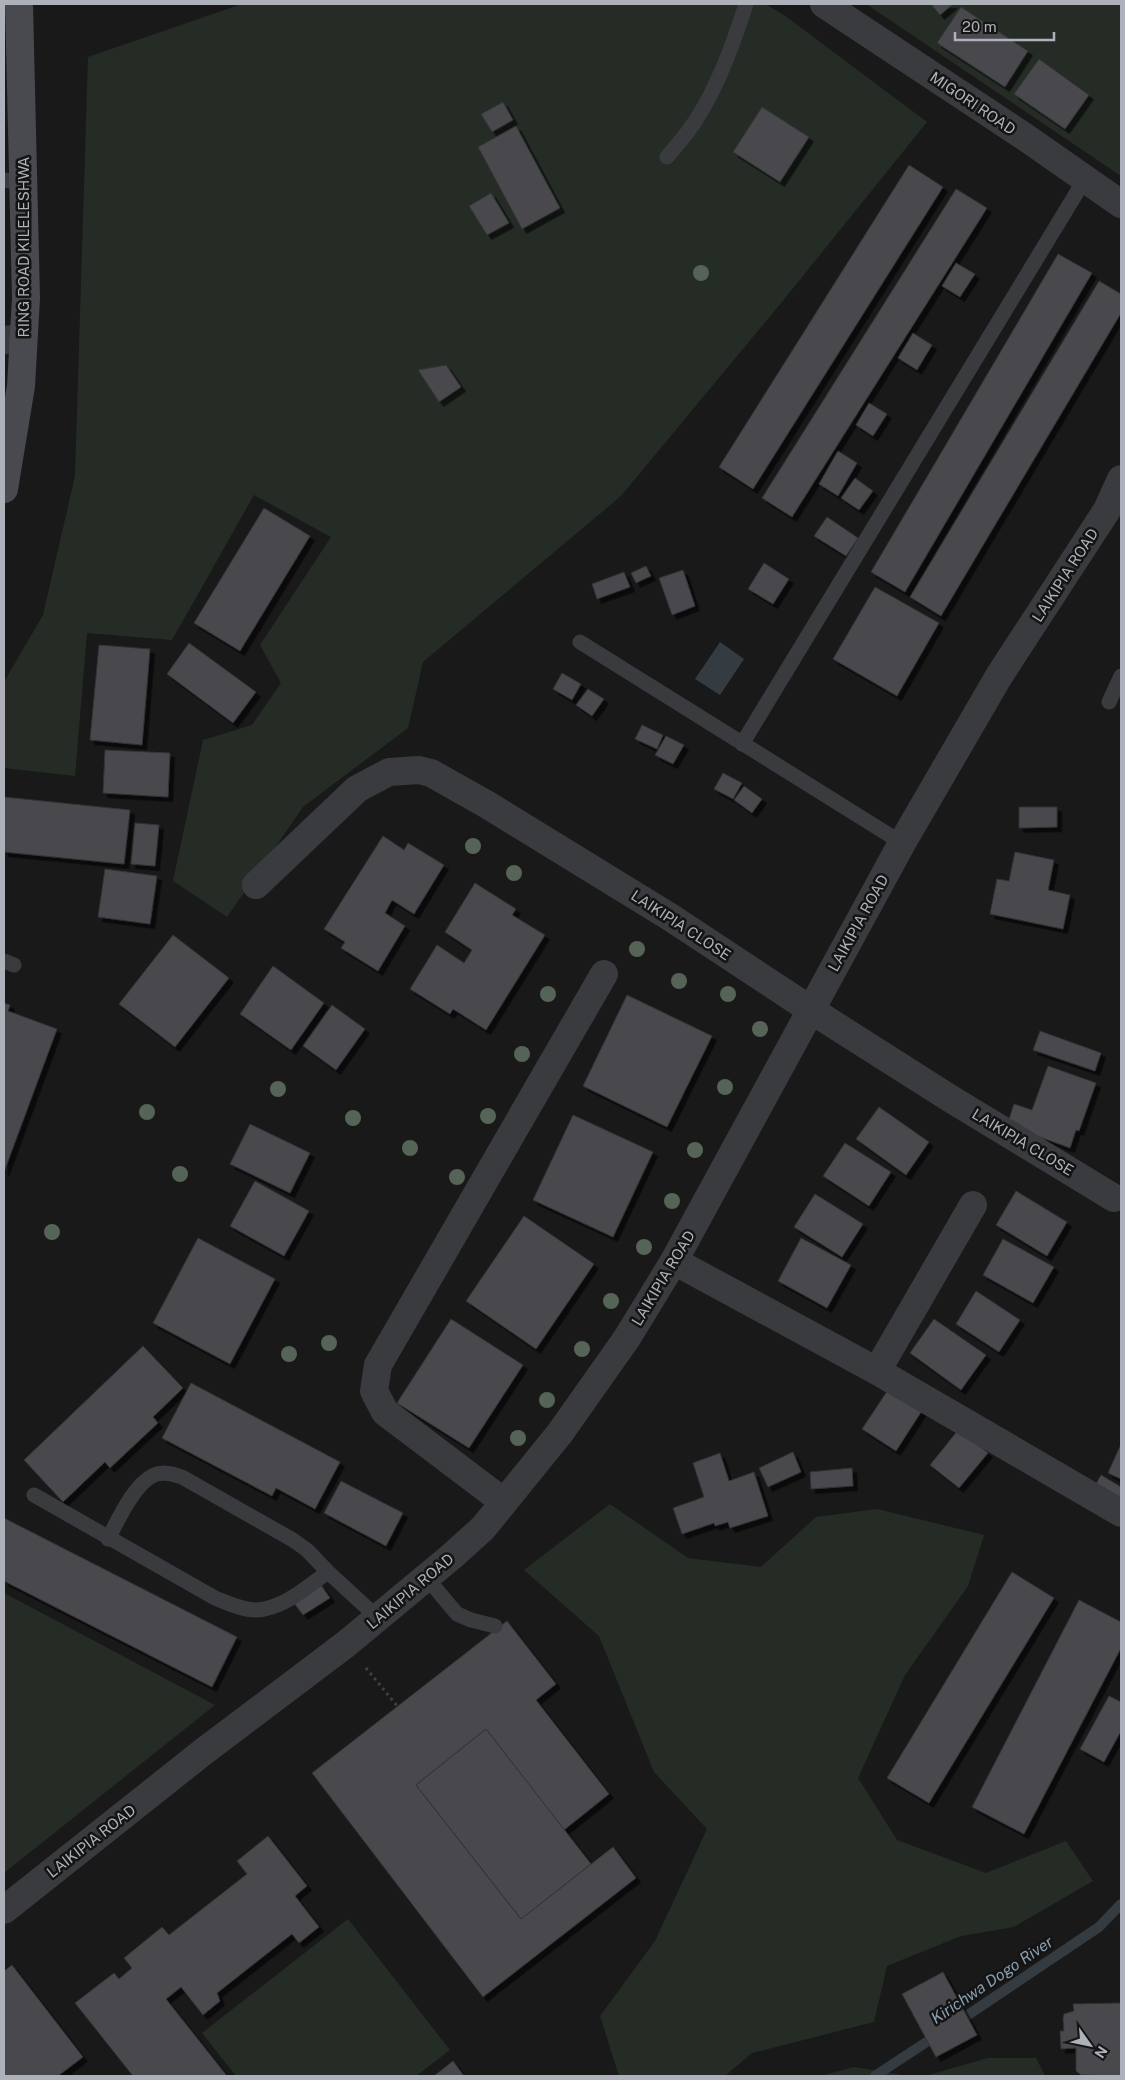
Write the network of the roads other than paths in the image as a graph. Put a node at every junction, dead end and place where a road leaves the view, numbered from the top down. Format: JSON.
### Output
{"nodes":[{"id":1,"x":19,"y":4,"type":"edge"},
{"id":2,"x":746,"y":4,"type":"edge"},
{"id":3,"x":829,"y":5,"type":"edge"},
{"id":4,"x":667,"y":157,"type":"dead end"},
{"id":5,"x":1085,"y":178,"type":"junction"},
{"id":6,"x":14,"y":181,"type":"edge"},
{"id":7,"x":1121,"y":204,"type":"edge"},
{"id":8,"x":14,"y":339,"type":"edge"},
{"id":9,"x":1121,"y":479,"type":"edge"},
{"id":10,"x":4,"y":489,"type":"edge"},
{"id":11,"x":1114,"y":514,"type":"edge"},
{"id":12,"x":580,"y":642,"type":"dead end"},
{"id":13,"x":1121,"y":676,"type":"edge"},
{"id":14,"x":1109,"y":702,"type":"dead end"},
{"id":15,"x":742,"y":744,"type":"junction"},
{"id":16,"x":902,"y":843,"type":"junction"},
{"id":17,"x":256,"y":885,"type":"dead end"},
{"id":18,"x":604,"y":974,"type":"dead end"},
{"id":19,"x":811,"y":1010,"type":"junction"},
{"id":20,"x":1114,"y":1198,"type":"dead end"},
{"id":21,"x":973,"y":1205,"type":"dead end"},
{"id":22,"x":674,"y":1261,"type":"junction"},
{"id":23,"x":876,"y":1371,"type":"junction"},
{"id":24,"x":34,"y":1495,"type":"dead end"},
{"id":25,"x":504,"y":1502,"type":"junction"},
{"id":26,"x":1121,"y":1513,"type":"edge"},
{"id":27,"x":108,"y":1539,"type":"junction"},
{"id":28,"x":328,"y":1572,"type":"junction"},
{"id":29,"x":426,"y":1578,"type":"junction"},
{"id":30,"x":378,"y":1618,"type":"junction"},
{"id":31,"x":495,"y":1626,"type":"dead end"},
{"id":32,"x":4,"y":1910,"type":"edge"}],
"edges":[{"from":1,"to":6,"type":"main road","name":"RING ROAD KILELESHWA"},
{"from":2,"to":4,"type":"lane"},
{"from":3,"to":5,"type":"street","name":"MIGORI ROAD"},
{"from":5,"to":7,"type":"street","name":"MIGORI ROAD"},
{"from":5,"to":15,"type":"lane"},
{"from":6,"to":8,"type":"main road","name":"RING ROAD KILELESHWA"},
{"from":8,"to":10,"type":"main road","name":"RING ROAD KILELESHWA"},
{"from":9,"to":11,"type":"street","name":"LAIKIPIA ROAD"},
{"from":11,"to":16,"type":"street","name":"LAIKIPIA ROAD"},
{"from":12,"to":15,"type":"lane"},
{"from":13,"to":14,"type":"lane"},
{"from":15,"to":16,"type":"lane"},
{"from":16,"to":19,"type":"street","name":"LAIKIPIA ROAD"},
{"from":17,"to":19,"type":"street","name":"LAIKIPIA CLOSE"},
{"from":18,"to":25,"type":"street"},
{"from":19,"to":20,"type":"street","name":"LAIKIPIA CLOSE"},
{"from":19,"to":22,"type":"street","name":"LAIKIPIA ROAD"},
{"from":21,"to":23,"type":"street"},
{"from":22,"to":23,"type":"street"},
{"from":22,"to":25,"type":"street","name":"LAIKIPIA ROAD"},
{"from":23,"to":26,"type":"street"},
{"from":24,"to":27,"type":"lane"},
{"from":25,"to":29,"type":"street","name":"LAIKIPIA ROAD"},
{"from":27,"to":28,"type":"lane"},
{"from":27,"to":28,"type":"lane"},
{"from":28,"to":30,"type":"lane"},
{"from":29,"to":30,"type":"street","name":"LAIKIPIA ROAD"},
{"from":29,"to":31,"type":"lane"},
{"from":30,"to":32,"type":"street","name":"LAIKIPIA ROAD"}]}
